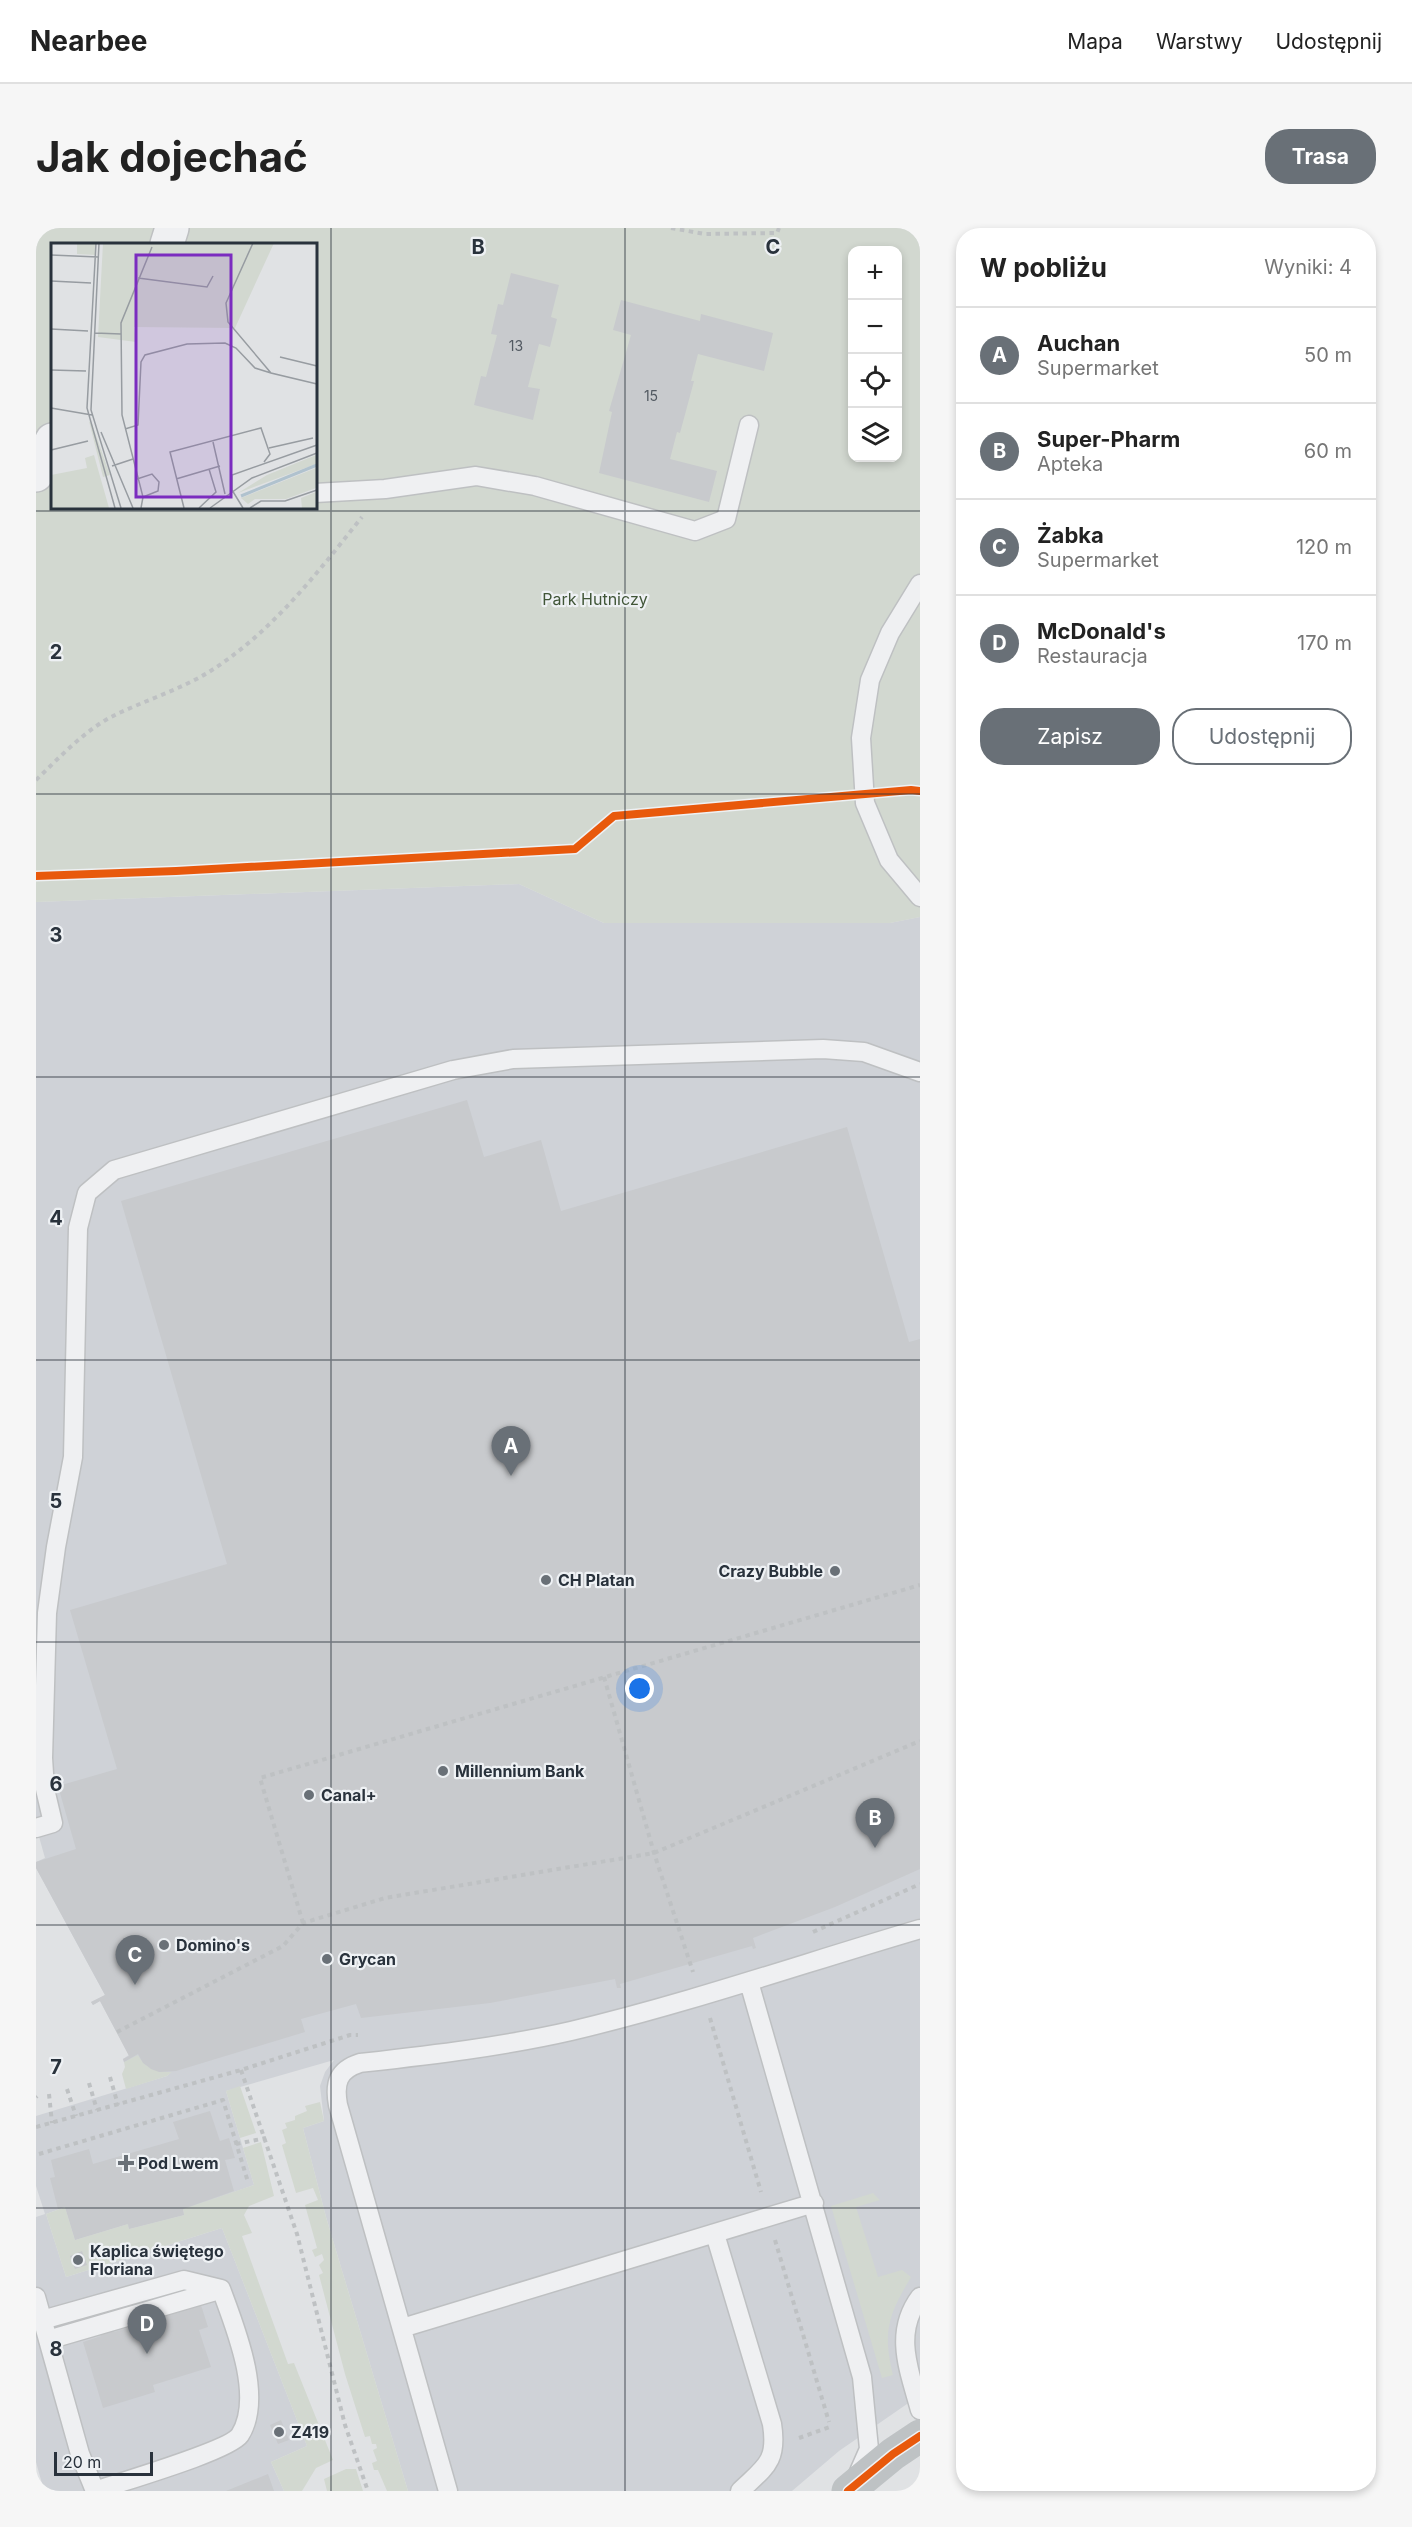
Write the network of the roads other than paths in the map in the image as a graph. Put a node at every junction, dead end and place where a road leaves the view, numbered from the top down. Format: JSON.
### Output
{"nodes":[{"id":1,"x":172,"y":228,"type":"edge"},
{"id":2,"x":167,"y":243,"type":"edge"},
{"id":3,"x":749,"y":425,"type":"dead end"},
{"id":4,"x":316,"y":493,"type":"edge"},
{"id":5,"x":920,"y":584,"type":"edge"},
{"id":6,"x":920,"y":897,"type":"edge"},
{"id":7,"x":920,"y":1072,"type":"edge"},
{"id":8,"x":36,"y":1828,"type":"edge"},
{"id":9,"x":920,"y":1929,"type":"edge"},
{"id":10,"x":749,"y":1982,"type":"junction"},
{"id":11,"x":814,"y":2203,"type":"junction"},
{"id":12,"x":715,"y":2234,"type":"junction"},
{"id":13,"x":221,"y":2289,"type":"junction"},
{"id":14,"x":36,"y":2297,"type":"edge"},
{"id":15,"x":920,"y":2297,"type":"edge"},
{"id":16,"x":42,"y":2320,"type":"junction"},
{"id":17,"x":402,"y":2328,"type":"junction"},
{"id":18,"x":48,"y":2340,"type":"junction"},
{"id":19,"x":920,"y":2410,"type":"edge"},
{"id":20,"x":920,"y":2436,"type":"edge"},
{"id":21,"x":849,"y":2490,"type":"edge"},
{"id":22,"x":95,"y":2491,"type":"edge"},
{"id":23,"x":448,"y":2491,"type":"edge"},
{"id":24,"x":740,"y":2491,"type":"edge"}],
"edges":[{"from":1,"to":2,"type":"street"},
{"from":3,"to":4,"type":"lane"},
{"from":5,"to":6,"type":"lane"},
{"from":7,"to":8,"type":"lane"},
{"from":9,"to":10,"type":"lane"},
{"from":10,"to":11,"type":"lane"},
{"from":10,"to":17,"type":"lane"},
{"from":11,"to":12,"type":"lane"},
{"from":11,"to":21,"type":"lane"},
{"from":12,"to":17,"type":"lane"},
{"from":12,"to":24,"type":"lane"},
{"from":13,"to":16,"type":"lane"},
{"from":13,"to":18,"type":"lane"},
{"from":13,"to":22,"type":"lane"},
{"from":14,"to":16,"type":"lane"},
{"from":15,"to":19,"type":"lane"},
{"from":16,"to":18,"type":"lane"},
{"from":17,"to":23,"type":"lane"},
{"from":18,"to":22,"type":"lane"},
{"from":20,"to":21,"type":"street"}]}
